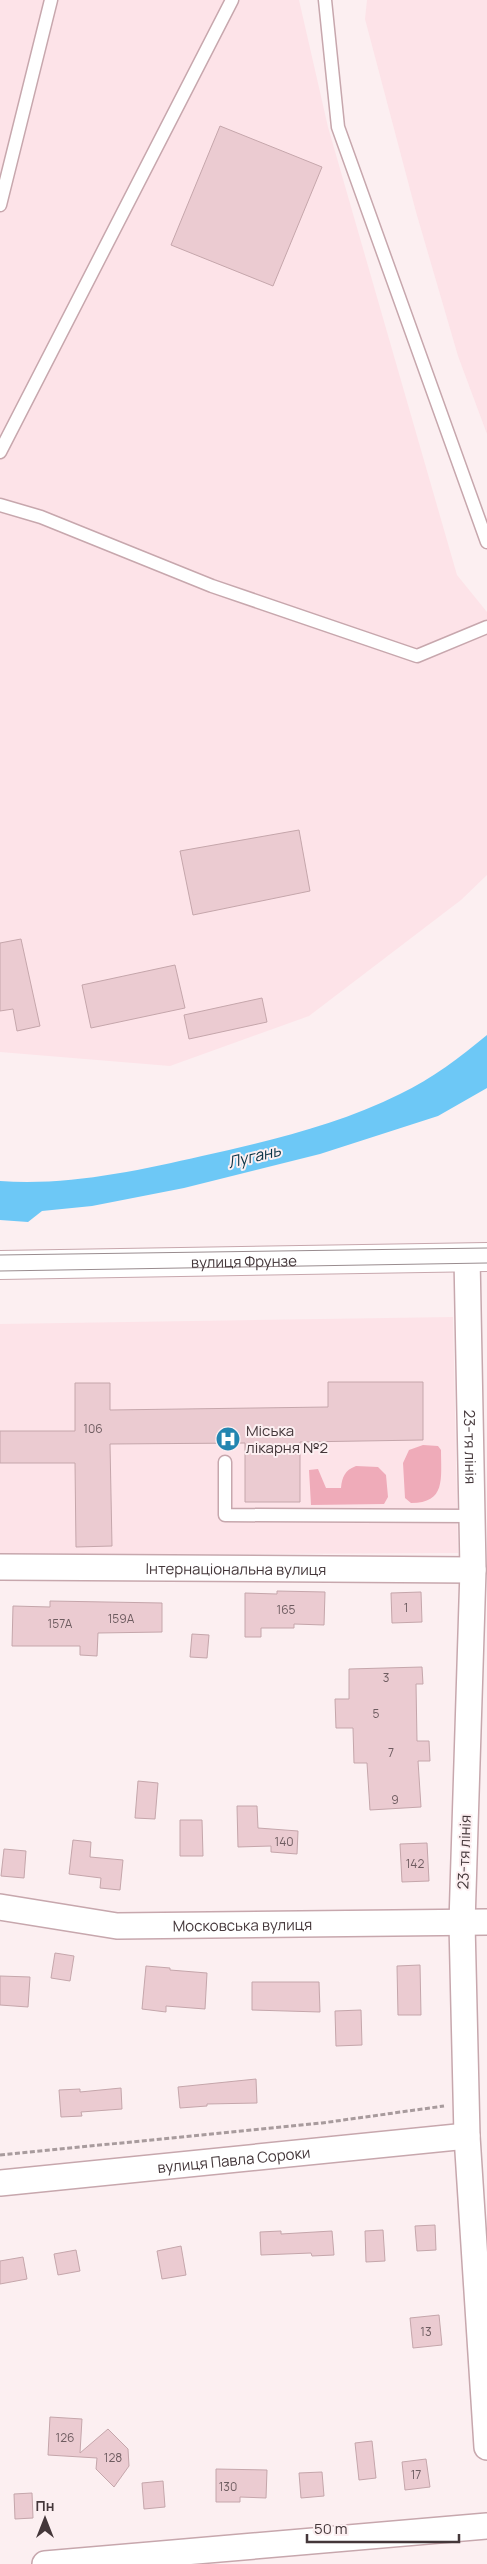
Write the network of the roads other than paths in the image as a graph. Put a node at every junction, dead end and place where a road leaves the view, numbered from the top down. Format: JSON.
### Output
{"nodes":[{"id":1,"x":51,"y":0,"type":"edge"},
{"id":2,"x":232,"y":0,"type":"edge"},
{"id":3,"x":325,"y":0,"type":"edge"},
{"id":4,"x":0,"y":205,"type":"edge"},
{"id":5,"x":0,"y":452,"type":"edge"},
{"id":6,"x":0,"y":505,"type":"edge"},
{"id":7,"x":487,"y":542,"type":"edge"},
{"id":8,"x":487,"y":627,"type":"edge"},
{"id":9,"x":477,"y":1257,"type":"edge"},
{"id":10,"x":0,"y":1264,"type":"edge"},
{"id":11,"x":225,"y":1462,"type":"dead end"},
{"id":12,"x":472,"y":1516,"type":"junction"},
{"id":13,"x":0,"y":1567,"type":"edge"},
{"id":14,"x":473,"y":1570,"type":"junction"},
{"id":15,"x":0,"y":1907,"type":"edge"},
{"id":16,"x":487,"y":1922,"type":"edge"},
{"id":17,"x":462,"y":1923,"type":"junction"},
{"id":18,"x":467,"y":2136,"type":"junction"},
{"id":19,"x":0,"y":2183,"type":"edge"},
{"id":20,"x":487,"y":2447,"type":"edge"},
{"id":21,"x":487,"y":2526,"type":"edge"},
{"id":22,"x":45,"y":2564,"type":"edge"}],
"edges":[{"from":1,"to":4,"type":"lane"},
{"from":2,"to":5,"type":"lane"},
{"from":3,"to":7,"type":"lane"},
{"from":6,"to":8,"type":"lane"},
{"from":9,"to":10,"type":"street","name":"вулиця Фрунзе"},
{"from":9,"to":12,"type":"street","name":"23-тя лінія"},
{"from":11,"to":12,"type":"lane"},
{"from":12,"to":14,"type":"street","name":"23-тя лінія"},
{"from":13,"to":14,"type":"street","name":"Інтернаціональна вулиця"},
{"from":14,"to":17,"type":"street","name":"23-тя лінія"},
{"from":15,"to":17,"type":"street","name":"Московська вулиця"},
{"from":16,"to":17,"type":"street","name":"Московська вулиця"},
{"from":17,"to":18,"type":"street","name":"23-тя лінія"},
{"from":18,"to":19,"type":"street","name":"вулиця Павла Сороки"},
{"from":18,"to":20,"type":"street","name":"23-тя лінія"},
{"from":21,"to":22,"type":"street"}]}
